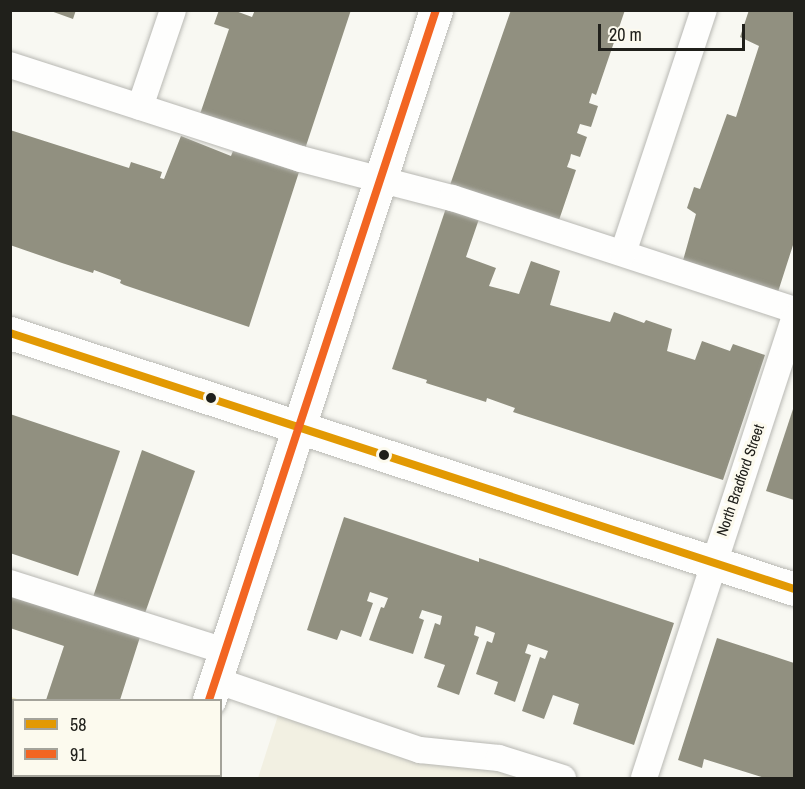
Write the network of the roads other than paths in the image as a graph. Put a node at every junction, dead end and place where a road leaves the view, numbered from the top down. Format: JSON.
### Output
{"nodes":[{"id":1,"x":173,"y":10,"type":"edge"},
{"id":2,"x":436,"y":10,"type":"edge"},
{"id":3,"x":704,"y":10,"type":"edge"},
{"id":4,"x":10,"y":65,"type":"edge"},
{"id":5,"x":140,"y":107,"type":"junction"},
{"id":6,"x":380,"y":180,"type":"junction"},
{"id":7,"x":623,"y":253,"type":"junction"},
{"id":8,"x":795,"y":310,"type":"edge"},
{"id":9,"x":795,"y":319,"type":"edge"},
{"id":10,"x":10,"y":333,"type":"edge"},
{"id":11,"x":299,"y":427,"type":"junction"},
{"id":12,"x":713,"y":562,"type":"junction"},
{"id":13,"x":10,"y":583,"type":"edge"},
{"id":14,"x":795,"y":589,"type":"edge"},
{"id":15,"x":216,"y":677,"type":"edge"},
{"id":16,"x":563,"y":778,"type":"edge"},
{"id":17,"x":644,"y":778,"type":"edge"}],
"edges":[{"from":1,"to":5,"type":"lane"},
{"from":2,"to":6,"type":"main road"},
{"from":3,"to":7,"type":"lane"},
{"from":4,"to":5,"type":"lane"},
{"from":5,"to":6,"type":"lane"},
{"from":6,"to":7,"type":"lane"},
{"from":6,"to":11,"type":"main road"},
{"from":7,"to":8,"type":"lane"},
{"from":9,"to":12,"type":"lane","name":"North Bradford Street"},
{"from":10,"to":11,"type":"main road"},
{"from":11,"to":12,"type":"main road"},
{"from":11,"to":15,"type":"main road"},
{"from":12,"to":14,"type":"main road"},
{"from":12,"to":17,"type":"lane","name":"North Bradford Street"},
{"from":13,"to":15,"type":"lane"},
{"from":15,"to":16,"type":"lane"}]}
